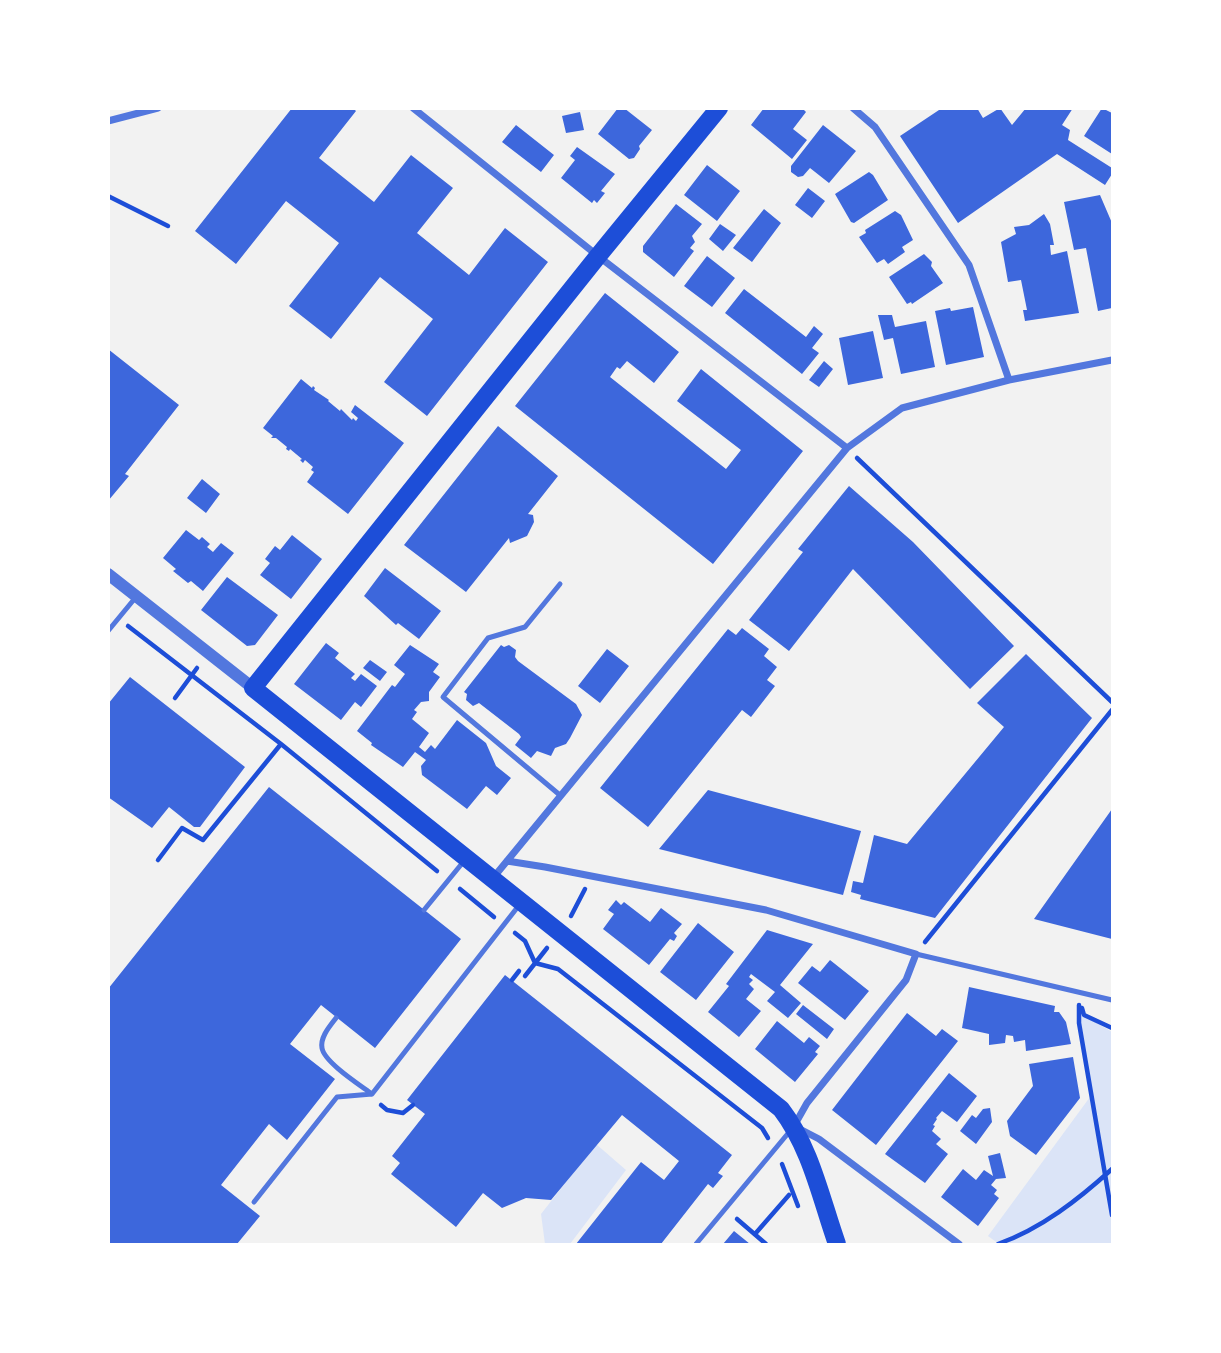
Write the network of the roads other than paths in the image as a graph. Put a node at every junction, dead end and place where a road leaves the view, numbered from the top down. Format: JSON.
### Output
{"nodes":[{"id":1,"x":158,"y":108,"type":"edge"},
{"id":2,"x":413,"y":108,"type":"edge"},
{"id":3,"x":719,"y":108,"type":"edge"},
{"id":4,"x":853,"y":108,"type":"edge"},
{"id":5,"x":108,"y":121,"type":"edge"},
{"id":6,"x":598,"y":256,"type":"junction"},
{"id":7,"x":1112,"y":360,"type":"edge"},
{"id":8,"x":1009,"y":380,"type":"junction"},
{"id":9,"x":847,"y":448,"type":"junction"},
{"id":10,"x":108,"y":574,"type":"edge"},
{"id":11,"x":560,"y":584,"type":"dead end"},
{"id":12,"x":136,"y":597,"type":"junction"},
{"id":13,"x":108,"y":631,"type":"edge"},
{"id":14,"x":253,"y":688,"type":"junction"},
{"id":15,"x":561,"y":796,"type":"junction"},
{"id":16,"x":467,"y":858,"type":"junction"},
{"id":17,"x":507,"y":861,"type":"junction"},
{"id":18,"x":492,"y":878,"type":"junction"},
{"id":19,"x":522,"y":902,"type":"junction"},
{"id":20,"x":424,"y":910,"type":"dead end"},
{"id":21,"x":916,"y":954,"type":"junction"},
{"id":22,"x":1112,"y":1000,"type":"edge"},
{"id":23,"x":336,"y":1018,"type":"dead end"},
{"id":24,"x":372,"y":1094,"type":"junction"},
{"id":25,"x":794,"y":1126,"type":"junction"},
{"id":26,"x":254,"y":1202,"type":"dead end"},
{"id":27,"x":696,"y":1244,"type":"edge"},
{"id":28,"x":837,"y":1244,"type":"edge"},
{"id":29,"x":959,"y":1244,"type":"edge"}],
"edges":[{"from":1,"to":5,"type":"street"},
{"from":2,"to":6,"type":"street"},
{"from":3,"to":6,"type":"main road"},
{"from":4,"to":8,"type":"street"},
{"from":6,"to":9,"type":"street"},
{"from":6,"to":14,"type":"main road"},
{"from":7,"to":8,"type":"street"},
{"from":8,"to":9,"type":"street"},
{"from":9,"to":15,"type":"street"},
{"from":10,"to":12,"type":"street"},
{"from":11,"to":15,"type":"lane"},
{"from":12,"to":13,"type":"lane"},
{"from":12,"to":14,"type":"street"},
{"from":14,"to":16,"type":"main road"},
{"from":15,"to":17,"type":"street"},
{"from":16,"to":18,"type":"main road"},
{"from":16,"to":20,"type":"lane"},
{"from":17,"to":18,"type":"street"},
{"from":17,"to":21,"type":"street"},
{"from":18,"to":19,"type":"main road"},
{"from":19,"to":24,"type":"lane"},
{"from":19,"to":25,"type":"main road"},
{"from":21,"to":22,"type":"lane"},
{"from":21,"to":25,"type":"street"},
{"from":23,"to":24,"type":"lane"},
{"from":24,"to":26,"type":"lane"},
{"from":25,"to":27,"type":"lane"},
{"from":25,"to":28,"type":"main road"},
{"from":25,"to":29,"type":"street"}]}
